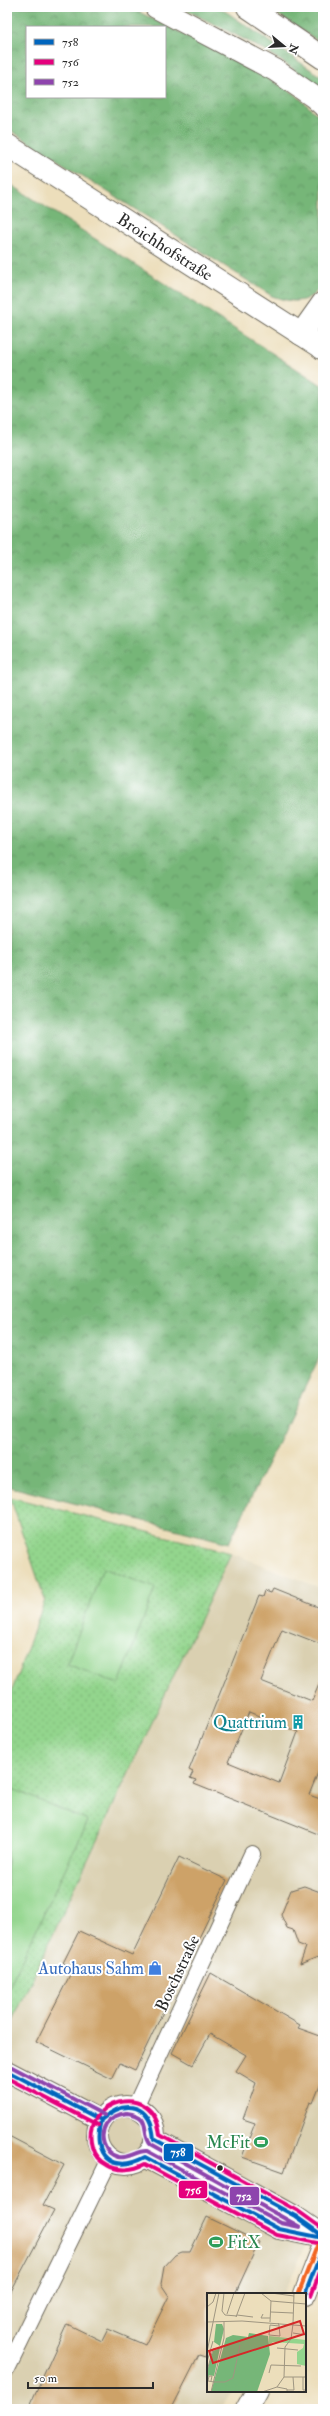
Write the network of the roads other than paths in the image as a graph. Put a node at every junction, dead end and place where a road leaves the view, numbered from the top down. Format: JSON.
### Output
{"nodes":[{"id":1,"x":156,"y":7,"type":"edge"},
{"id":2,"x":164,"y":7,"type":"edge"},
{"id":3,"x":248,"y":7,"type":"edge"},
{"id":4,"x":181,"y":20,"type":"junction"},
{"id":5,"x":323,"y":58,"type":"edge"},
{"id":6,"x":323,"y":105,"type":"edge"},
{"id":7,"x":7,"y":145,"type":"edge"},
{"id":8,"x":323,"y":303,"type":"edge"},
{"id":9,"x":301,"y":334,"type":"junction"},
{"id":10,"x":323,"y":348,"type":"edge"},
{"id":11,"x":252,"y":1854,"type":"dead end"},
{"id":12,"x":7,"y":2071,"type":"edge"},
{"id":13,"x":135,"y":2107,"type":"junction"},
{"id":14,"x":101,"y":2120,"type":"junction"},
{"id":15,"x":154,"y":2138,"type":"junction"},
{"id":16,"x":145,"y":2157,"type":"junction"},
{"id":17,"x":110,"y":2160,"type":"junction"},
{"id":18,"x":323,"y":2237,"type":"edge"},
{"id":19,"x":323,"y":2248,"type":"edge"},
{"id":20,"x":305,"y":2293,"type":"edge"},
{"id":21,"x":7,"y":2369,"type":"edge"},
{"id":22,"x":256,"y":2392,"type":"edge"},
{"id":23,"x":247,"y":2409,"type":"edge"}],
"edges":[{"from":1,"to":4,"type":"main road"},
{"from":2,"to":4,"type":"main road"},
{"from":3,"to":5,"type":"main road"},
{"from":4,"to":6,"type":"main road"},
{"from":7,"to":9,"type":"main road","name":"Broichhofstraße"},
{"from":8,"to":9,"type":"main road"},
{"from":9,"to":10,"type":"main road","name":"Broichhofstraße"},
{"from":11,"to":13,"type":"street","name":"Boschstraße"},
{"from":12,"to":14,"type":"street"},
{"from":13,"to":14,"type":"street"},
{"from":13,"to":15,"type":"street"},
{"from":14,"to":17,"type":"street"},
{"from":15,"to":16,"type":"street"},
{"from":15,"to":18,"type":"street"},
{"from":16,"to":17,"type":"street"},
{"from":16,"to":18,"type":"street"},
{"from":17,"to":21,"type":"street"},
{"from":19,"to":20,"type":"main road"},
{"from":22,"to":23,"type":"main road"}]}
